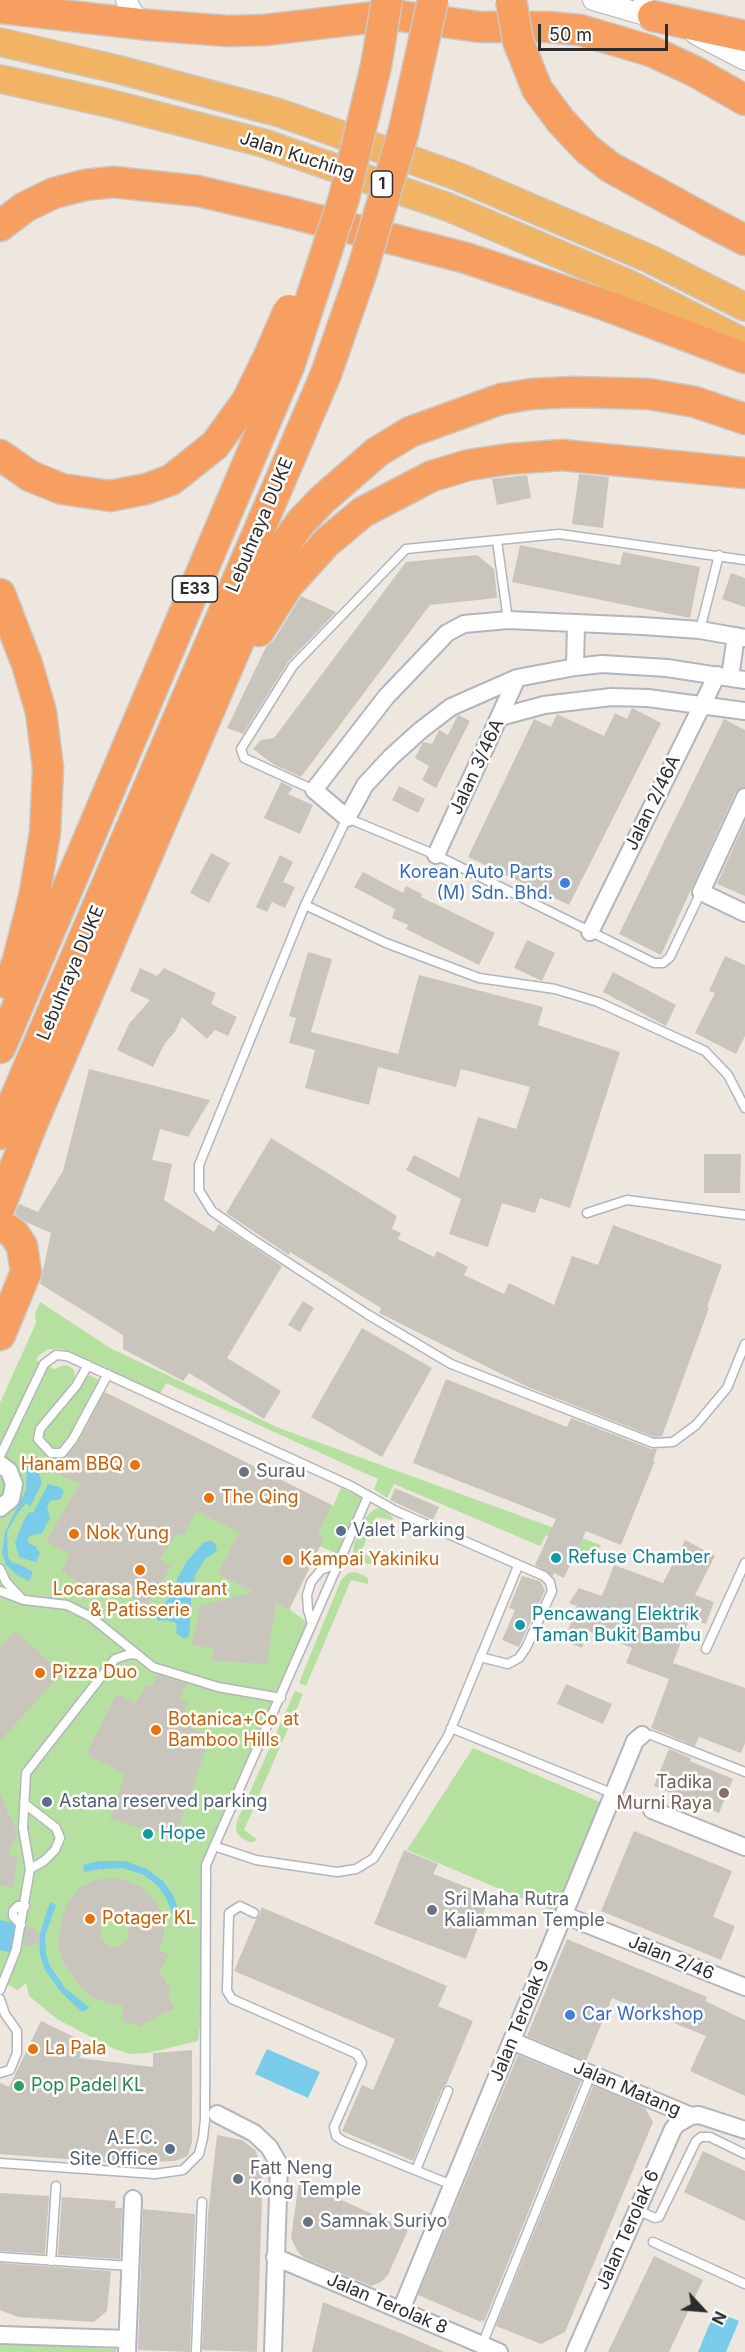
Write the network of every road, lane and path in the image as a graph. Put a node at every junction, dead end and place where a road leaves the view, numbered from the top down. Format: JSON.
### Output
{"nodes":[{"id":1,"x":113,"y":0,"type":"edge"},
{"id":2,"x":126,"y":0,"type":"edge"},
{"id":3,"x":387,"y":0,"type":"edge"},
{"id":4,"x":433,"y":0,"type":"edge"},
{"id":5,"x":511,"y":0,"type":"edge"},
{"id":6,"x":593,"y":0,"type":"edge"},
{"id":7,"x":0,"y":8,"type":"edge"},
{"id":8,"x":645,"y":9,"type":"edge"},
{"id":9,"x":88,"y":18,"type":"junction"},
{"id":10,"x":148,"y":25,"type":"junction"},
{"id":11,"x":734,"y":33,"type":"edge"},
{"id":12,"x":0,"y":42,"type":"edge"},
{"id":13,"x":745,"y":60,"type":"edge"},
{"id":14,"x":0,"y":79,"type":"edge"},
{"id":15,"x":745,"y":100,"type":"edge"},
{"id":16,"x":0,"y":226,"type":"edge"},
{"id":17,"x":745,"y":240,"type":"edge"},
{"id":18,"x":745,"y":307,"type":"edge"},
{"id":19,"x":745,"y":343,"type":"edge"},
{"id":20,"x":745,"y":358,"type":"edge"},
{"id":21,"x":279,"y":360,"type":"junction"},
{"id":22,"x":745,"y":419,"type":"edge"},
{"id":23,"x":0,"y":455,"type":"edge"},
{"id":24,"x":745,"y":473,"type":"edge"},
{"id":25,"x":497,"y":541,"type":"junction"},
{"id":26,"x":718,"y":555,"type":"junction"},
{"id":27,"x":745,"y":560,"type":"edge"},
{"id":28,"x":0,"y":594,"type":"edge"},
{"id":29,"x":508,"y":620,"type":"junction"},
{"id":30,"x":576,"y":622,"type":"junction"},
{"id":31,"x":700,"y":630,"type":"junction"},
{"id":32,"x":741,"y":637,"type":"edge"},
{"id":33,"x":575,"y":667,"type":"junction"},
{"id":34,"x":199,"y":670,"type":"junction"},
{"id":35,"x":517,"y":678,"type":"junction"},
{"id":36,"x":731,"y":678,"type":"edge"},
{"id":37,"x":700,"y":706,"type":"junction"},
{"id":38,"x":745,"y":711,"type":"edge"},
{"id":39,"x":500,"y":717,"type":"junction"},
{"id":40,"x":314,"y":790,"type":"junction"},
{"id":41,"x":745,"y":797,"type":"edge"},
{"id":42,"x":346,"y":818,"type":"junction"},
{"id":43,"x":436,"y":855,"type":"junction"},
{"id":44,"x":701,"y":892,"type":"junction"},
{"id":45,"x":305,"y":906,"type":"junction"},
{"id":46,"x":745,"y":913,"type":"edge"},
{"id":47,"x":590,"y":932,"type":"junction"},
{"id":48,"x":0,"y":1010,"type":"edge"},
{"id":49,"x":76,"y":1018,"type":"junction"},
{"id":50,"x":0,"y":1048,"type":"edge"},
{"id":51,"x":745,"y":1108,"type":"edge"},
{"id":52,"x":32,"y":1124,"type":"junction"},
{"id":53,"x":0,"y":1134,"type":"edge"},
{"id":54,"x":587,"y":1213,"type":"dead end"},
{"id":55,"x":745,"y":1215,"type":"edge"},
{"id":56,"x":3,"y":1218,"type":"edge"},
{"id":57,"x":0,"y":1335,"type":"edge"},
{"id":58,"x":745,"y":1344,"type":"edge"},
{"id":59,"x":87,"y":1365,"type":"junction"},
{"id":60,"x":108,"y":1374,"type":"junction"},
{"id":61,"x":0,"y":1456,"type":"edge"},
{"id":62,"x":0,"y":1464,"type":"edge"},
{"id":63,"x":368,"y":1496,"type":"junction"},
{"id":64,"x":0,"y":1508,"type":"edge"},
{"id":65,"x":338,"y":1563,"type":"junction"},
{"id":66,"x":745,"y":1563,"type":"edge"},
{"id":67,"x":518,"y":1566,"type":"junction"},
{"id":68,"x":0,"y":1569,"type":"edge"},
{"id":69,"x":0,"y":1591,"type":"edge"},
{"id":70,"x":24,"y":1600,"type":"junction"},
{"id":71,"x":312,"y":1624,"type":"junction"},
{"id":72,"x":116,"y":1635,"type":"junction"},
{"id":73,"x":706,"y":1649,"type":"dead end"},
{"id":74,"x":138,"y":1655,"type":"junction"},
{"id":75,"x":480,"y":1657,"type":"junction"},
{"id":76,"x":116,"y":1659,"type":"junction"},
{"id":77,"x":281,"y":1698,"type":"junction"},
{"id":78,"x":451,"y":1728,"type":"junction"},
{"id":79,"x":642,"y":1735,"type":"joint"},
{"id":80,"x":745,"y":1772,"type":"edge"},
{"id":81,"x":615,"y":1794,"type":"junction"},
{"id":82,"x":25,"y":1804,"type":"junction"},
{"id":83,"x":652,"y":1810,"type":"dead end"},
{"id":84,"x":214,"y":1846,"type":"junction"},
{"id":85,"x":745,"y":1847,"type":"edge"},
{"id":86,"x":30,"y":1869,"type":"junction"},
{"id":87,"x":254,"y":1913,"type":"dead end"},
{"id":88,"x":564,"y":1916,"type":"junction"},
{"id":89,"x":745,"y":1987,"type":"edge"},
{"id":90,"x":0,"y":1990,"type":"edge"},
{"id":91,"x":0,"y":1999,"type":"edge"},
{"id":92,"x":5,"y":2014,"type":"junction"},
{"id":93,"x":0,"y":2023,"type":"edge"},
{"id":94,"x":512,"y":2041,"type":"junction"},
{"id":95,"x":0,"y":2073,"type":"edge"},
{"id":96,"x":591,"y":2074,"type":"junction"},
{"id":97,"x":448,"y":2091,"type":"dead end"},
{"id":98,"x":211,"y":2112,"type":"junction"},
{"id":99,"x":691,"y":2116,"type":"junction"},
{"id":100,"x":745,"y":2130,"type":"edge"},
{"id":101,"x":745,"y":2154,"type":"edge"},
{"id":102,"x":0,"y":2163,"type":"edge"},
{"id":103,"x":416,"y":2170,"type":"junction"},
{"id":104,"x":452,"y":2185,"type":"junction"},
{"id":105,"x":56,"y":2186,"type":"dead end"},
{"id":106,"x":133,"y":2199,"type":"dead end"},
{"id":107,"x":202,"y":2202,"type":"dead end"},
{"id":108,"x":637,"y":2210,"type":"junction"},
{"id":109,"x":653,"y":2242,"type":"dead end"},
{"id":110,"x":0,"y":2257,"type":"edge"},
{"id":111,"x":275,"y":2257,"type":"junction"},
{"id":112,"x":51,"y":2261,"type":"junction"},
{"id":113,"x":130,"y":2266,"type":"junction"},
{"id":114,"x":745,"y":2284,"type":"edge"},
{"id":115,"x":401,"y":2310,"type":"junction"},
{"id":116,"x":0,"y":2335,"type":"edge"},
{"id":117,"x":482,"y":2345,"type":"junction"},
{"id":118,"x":127,"y":2346,"type":"edge"},
{"id":119,"x":196,"y":2352,"type":"edge"},
{"id":120,"x":273,"y":2352,"type":"edge"},
{"id":121,"x":499,"y":2352,"type":"edge"},
{"id":122,"x":574,"y":2352,"type":"edge"}],
"edges":[{"from":1,"to":9,"type":"street"},
{"from":2,"to":10,"type":"street"},
{"from":3,"to":21,"type":"highway","bridge":true},
{"from":4,"to":34,"type":"highway","name":"Lebuhraya DUKE","number":"E33","bridge":true},
{"from":5,"to":17,"type":"highway","bridge":true},
{"from":6,"to":8,"type":"street"},
{"from":7,"to":9,"type":"highway"},
{"from":8,"to":11,"type":"highway"},
{"from":8,"to":13,"type":"street"},
{"from":9,"to":10,"type":"highway"},
{"from":10,"to":15,"type":"highway"},
{"from":12,"to":18,"type":"highway","name":"Jalan Kuching","number":"1"},
{"from":14,"to":19,"type":"highway","name":"Jalan Kuching","number":"1"},
{"from":16,"to":20,"type":"highway"},
{"from":21,"to":23,"type":"highway"},
{"from":21,"to":50,"type":"highway","name":"Lebuhraya DUKE","number":"E33"},
{"from":22,"to":49,"type":"highway"},
{"from":24,"to":52,"type":"highway"},
{"from":25,"to":26,"type":"lane"},
{"from":25,"to":29,"type":"lane"},
{"from":25,"to":40,"type":"lane"},
{"from":26,"to":27,"type":"lane"},
{"from":26,"to":31,"type":"lane"},
{"from":28,"to":48,"type":"highway"},
{"from":29,"to":30,"type":"street"},
{"from":29,"to":40,"type":"street"},
{"from":30,"to":31,"type":"street"},
{"from":30,"to":33,"type":"street"},
{"from":31,"to":32,"type":"street"},
{"from":32,"to":36,"type":"street"},
{"from":33,"to":35,"type":"street"},
{"from":33,"to":36,"type":"street"},
{"from":34,"to":49,"type":"highway"},
{"from":34,"to":53,"type":"highway","name":"Lebuhraya DUKE","number":"E33"},
{"from":35,"to":39,"type":"street","name":"Jalan 3/46A"},
{"from":35,"to":42,"type":"street"},
{"from":36,"to":37,"type":"street","name":"Jalan 2/46A"},
{"from":37,"to":38,"type":"street"},
{"from":37,"to":39,"type":"street"},
{"from":37,"to":47,"type":"street","name":"Jalan 2/46A"},
{"from":39,"to":43,"type":"street","name":"Jalan 3/46A"},
{"from":40,"to":42,"type":"street"},
{"from":41,"to":44,"type":"street"},
{"from":42,"to":43,"type":"lane"},
{"from":42,"to":45,"type":"lane"},
{"from":43,"to":47,"type":"lane"},
{"from":44,"to":46,"type":"street"},
{"from":44,"to":47,"type":"lane"},
{"from":45,"to":51,"type":"lane"},
{"from":45,"to":58,"type":"lane"},
{"from":49,"to":52,"type":"highway"},
{"from":52,"to":56,"type":"highway"},
{"from":54,"to":55,"type":"lane"},
{"from":56,"to":57,"type":"highway"},
{"from":59,"to":60,"type":"lane"},
{"from":59,"to":60,"type":"lane"},
{"from":59,"to":61,"type":"lane"},
{"from":60,"to":63,"type":"lane"},
{"from":62,"to":64,"type":"street"},
{"from":63,"to":65,"type":"lane"},
{"from":63,"to":67,"type":"lane"},
{"from":65,"to":71,"type":"lane"},
{"from":65,"to":71,"type":"lane"},
{"from":66,"to":73,"type":"lane"},
{"from":67,"to":75,"type":"lane"},
{"from":67,"to":75,"type":"lane"},
{"from":68,"to":70,"type":"lane"},
{"from":69,"to":70,"type":"lane"},
{"from":70,"to":72,"type":"lane"},
{"from":71,"to":77,"type":"lane"},
{"from":72,"to":74,"type":"lane"},
{"from":72,"to":76,"type":"lane"},
{"from":74,"to":76,"type":"lane"},
{"from":74,"to":77,"type":"lane"},
{"from":75,"to":78,"type":"lane"},
{"from":76,"to":82,"type":"lane"},
{"from":77,"to":84,"type":"lane"},
{"from":78,"to":81,"type":"lane"},
{"from":78,"to":84,"type":"lane"},
{"from":79,"to":80,"type":"lane"},
{"from":79,"to":81,"type":"street","name":"Jalan Terolak 9"},
{"from":81,"to":88,"type":"street","name":"Jalan Terolak 9"},
{"from":82,"to":86,"type":"lane"},
{"from":82,"to":86,"type":"lane"},
{"from":83,"to":85,"type":"street"},
{"from":84,"to":98,"type":"lane"},
{"from":86,"to":90,"type":"lane"},
{"from":87,"to":103,"type":"lane"},
{"from":88,"to":89,"type":"street","name":"Jalan 2/46"},
{"from":88,"to":94,"type":"street","name":"Jalan Terolak 9"},
{"from":91,"to":92,"type":"lane"},
{"from":92,"to":93,"type":"lane"},
{"from":92,"to":95,"type":"lane"},
{"from":94,"to":96,"type":"street","name":"Jalan Matang"},
{"from":94,"to":104,"type":"street","name":"Jalan Terolak 9"},
{"from":96,"to":99,"type":"street","name":"Jalan Matang"},
{"from":96,"to":117,"type":"lane"},
{"from":97,"to":103,"type":"lane"},
{"from":98,"to":102,"type":"lane"},
{"from":98,"to":111,"type":"street"},
{"from":99,"to":100,"type":"street","name":"Jalan Matang"},
{"from":99,"to":108,"type":"street","name":"Jalan Terolak 6"},
{"from":101,"to":108,"type":"lane"},
{"from":103,"to":104,"type":"lane"},
{"from":104,"to":115,"type":"street","name":"Jalan Terolak 9"},
{"from":105,"to":112,"type":"lane"},
{"from":106,"to":113,"type":"street"},
{"from":107,"to":119,"type":"lane"},
{"from":108,"to":122,"type":"street","name":"Jalan Terolak 6"},
{"from":109,"to":114,"type":"lane"},
{"from":110,"to":112,"type":"lane"},
{"from":111,"to":115,"type":"street","name":"Jalan Terolak 8"},
{"from":111,"to":120,"type":"street"},
{"from":112,"to":113,"type":"lane"},
{"from":113,"to":118,"type":"street"},
{"from":115,"to":117,"type":"street","name":"Jalan Terolak 8"},
{"from":116,"to":118,"type":"street"},
{"from":117,"to":121,"type":"street","name":"Jalan Terolak 8"}]}
